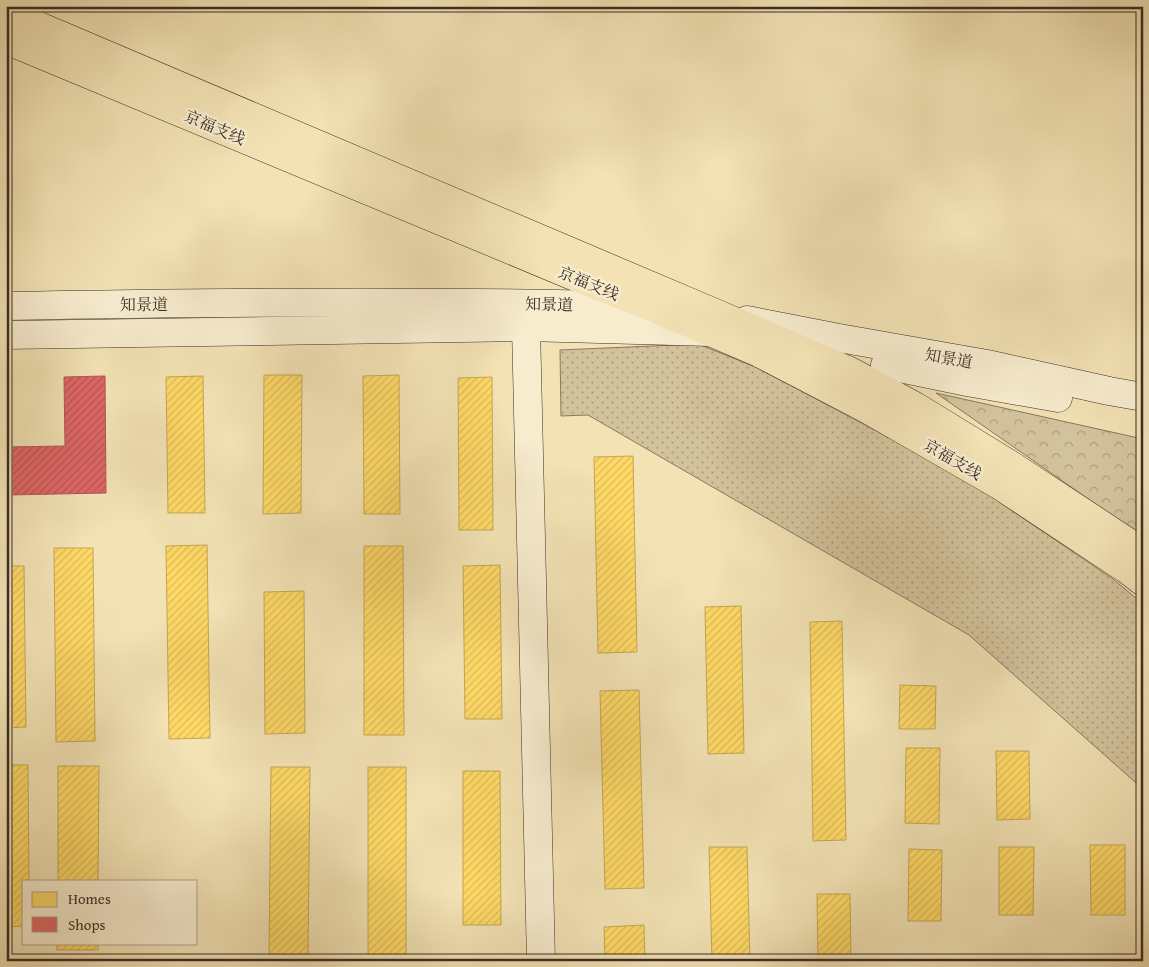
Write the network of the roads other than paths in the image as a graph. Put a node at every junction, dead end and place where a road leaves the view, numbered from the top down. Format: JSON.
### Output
{"nodes":[{"id":1,"x":6,"y":12,"type":"edge"},
{"id":2,"x":6,"y":40,"type":"edge"},
{"id":3,"x":6,"y":306,"type":"edge"},
{"id":4,"x":649,"y":306,"type":"junction"},
{"id":5,"x":525,"y":315,"type":"junction"},
{"id":6,"x":715,"y":323,"type":"junction"},
{"id":7,"x":6,"y":335,"type":"edge"},
{"id":8,"x":793,"y":346,"type":"junction"},
{"id":9,"x":1143,"y":397,"type":"edge"},
{"id":10,"x":1143,"y":414,"type":"edge"},
{"id":11,"x":1143,"y":552,"type":"edge"},
{"id":12,"x":1143,"y":582,"type":"edge"},
{"id":13,"x":541,"y":961,"type":"edge"}],
"edges":[{"from":1,"to":6,"type":"main road","name":"京福支线"},
{"from":2,"to":4,"type":"main road","name":"京福支线"},
{"from":3,"to":5,"type":"main road","name":"知景道"},
{"from":4,"to":5,"type":"main road","name":"知景道"},
{"from":4,"to":6,"type":"main road","name":"知景道"},
{"from":5,"to":6,"type":"main road","name":"知景道"},
{"from":5,"to":7,"type":"main road","name":"知景道"},
{"from":5,"to":13,"type":"main road"},
{"from":6,"to":8,"type":"main road","name":"京福支线"},
{"from":6,"to":9,"type":"main road","name":"知景道"},
{"from":6,"to":12,"type":"main road","name":"京福支线"},
{"from":8,"to":10,"type":"main road","name":"知景道"},
{"from":8,"to":11,"type":"main road","name":"京福支线"}]}
